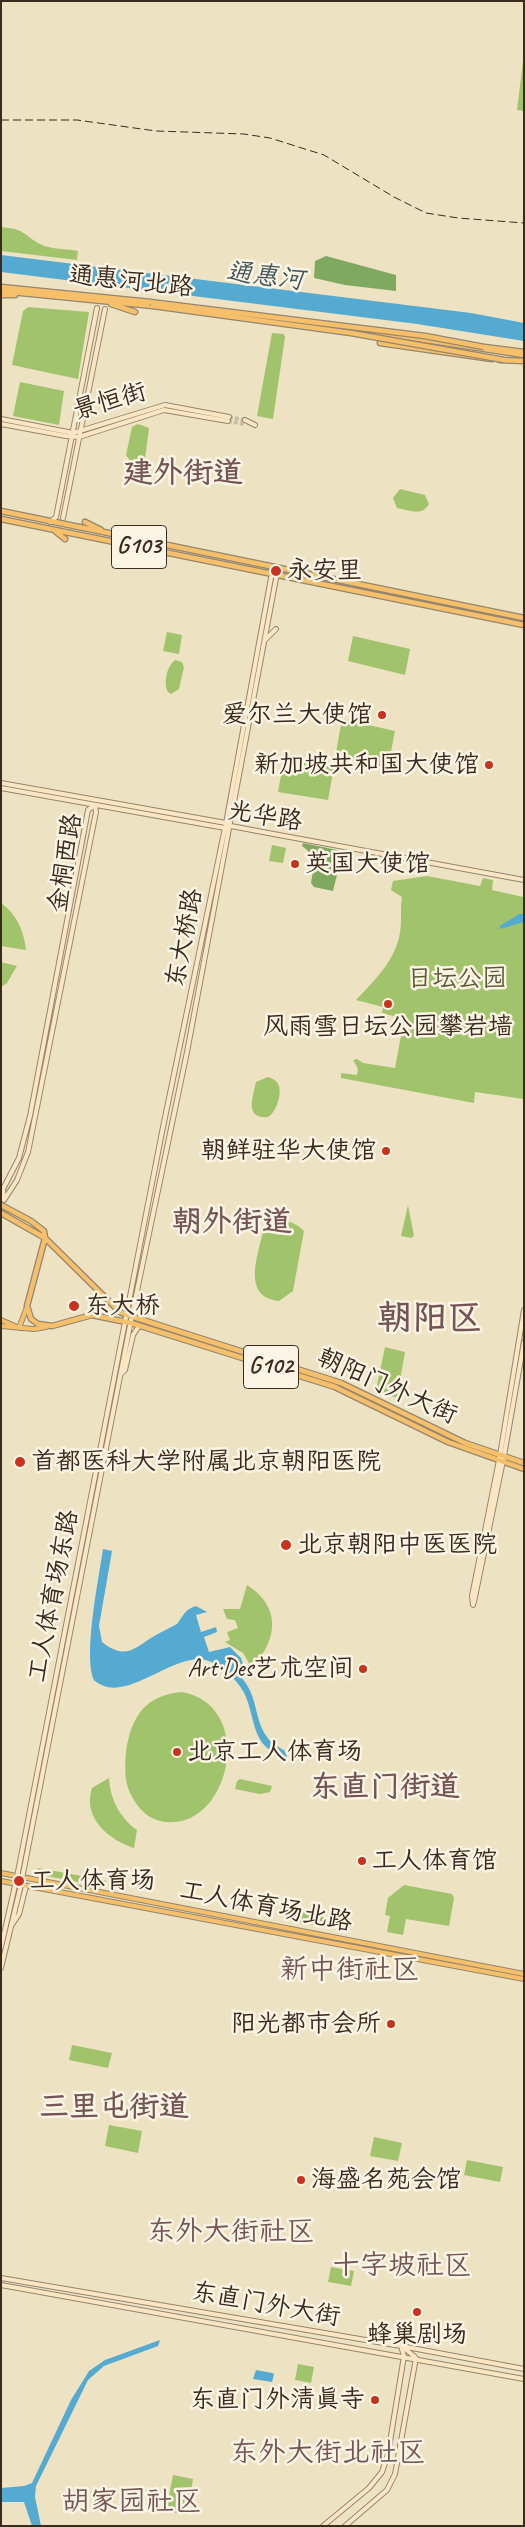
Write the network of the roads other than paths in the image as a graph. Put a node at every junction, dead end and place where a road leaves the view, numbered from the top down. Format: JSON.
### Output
{"nodes":[{"id":1,"x":3,"y":290,"type":"edge"},
{"id":2,"x":100,"y":301,"type":"junction"},
{"id":3,"x":151,"y":304,"type":"junction"},
{"id":4,"x":97,"y":308,"type":"dead end"},
{"id":5,"x":105,"y":309,"type":"dead end"},
{"id":6,"x":135,"y":312,"type":"dead end"},
{"id":7,"x":95,"y":320,"type":"junction"},
{"id":8,"x":349,"y":328,"type":"junction"},
{"id":9,"x":99,"y":338,"type":"junction"},
{"id":10,"x":380,"y":343,"type":"dead end"},
{"id":11,"x":524,"y":352,"type":"edge"},
{"id":12,"x":524,"y":356,"type":"edge"},
{"id":13,"x":504,"y":360,"type":"junction"},
{"id":14,"x":524,"y":361,"type":"edge"},
{"id":15,"x":1,"y":419,"type":"edge"},
{"id":16,"x":228,"y":419,"type":"tunnel mouth"},
{"id":17,"x":1,"y":424,"type":"edge"},
{"id":18,"x":80,"y":434,"type":"junction"},
{"id":19,"x":73,"y":435,"type":"junction"},
{"id":20,"x":64,"y":477,"type":"junction"},
{"id":21,"x":66,"y":508,"type":"junction"},
{"id":22,"x":1,"y":511,"type":"edge"},
{"id":23,"x":64,"y":518,"type":"dead end"},
{"id":24,"x":1,"y":519,"type":"edge"},
{"id":25,"x":50,"y":522,"type":"junction"},
{"id":26,"x":85,"y":522,"type":"dead end"},
{"id":27,"x":53,"y":529,"type":"junction"},
{"id":28,"x":107,"y":533,"type":"junction"},
{"id":29,"x":64,"y":539,"type":"dead end"},
{"id":30,"x":140,"y":547,"type":"junction"},
{"id":31,"x":122,"y":550,"type":"dead end"},
{"id":32,"x":275,"y":568,"type":"junction"},
{"id":33,"x":274,"y":575,"type":"junction"},
{"id":34,"x":524,"y":618,"type":"edge"},
{"id":35,"x":524,"y":625,"type":"edge"},
{"id":36,"x":276,"y":628,"type":"dead end"},
{"id":37,"x":265,"y":640,"type":"junction"},
{"id":38,"x":1,"y":783,"type":"edge"},
{"id":39,"x":1,"y":788,"type":"edge"},
{"id":40,"x":95,"y":805,"type":"junction"},
{"id":41,"x":226,"y":823,"type":"junction"},
{"id":42,"x":231,"y":826,"type":"junction"},
{"id":43,"x":224,"y":828,"type":"junction"},
{"id":44,"x":524,"y":880,"type":"edge"},
{"id":45,"x":1,"y":1205,"type":"edge"},
{"id":46,"x":1,"y":1213,"type":"edge"},
{"id":47,"x":45,"y":1238,"type":"junction"},
{"id":48,"x":27,"y":1306,"type":"junction"},
{"id":49,"x":524,"y":1310,"type":"edge"},
{"id":50,"x":129,"y":1316,"type":"junction"},
{"id":51,"x":1,"y":1320,"type":"edge"},
{"id":52,"x":128,"y":1322,"type":"junction"},
{"id":53,"x":1,"y":1326,"type":"edge"},
{"id":54,"x":139,"y":1326,"type":"junction"},
{"id":55,"x":46,"y":1327,"type":"junction"},
{"id":56,"x":19,"y":1328,"type":"junction"},
{"id":57,"x":524,"y":1342,"type":"edge"},
{"id":58,"x":121,"y":1374,"type":"junction"},
{"id":59,"x":502,"y":1456,"type":"junction"},
{"id":60,"x":501,"y":1462,"type":"junction"},
{"id":61,"x":524,"y":1463,"type":"edge"},
{"id":62,"x":524,"y":1469,"type":"edge"},
{"id":63,"x":1,"y":1873,"type":"edge"},
{"id":64,"x":17,"y":1877,"type":"junction"},
{"id":65,"x":22,"y":1878,"type":"junction"},
{"id":66,"x":1,"y":1881,"type":"edge"},
{"id":67,"x":15,"y":1884,"type":"junction"},
{"id":68,"x":23,"y":1885,"type":"junction"},
{"id":69,"x":1,"y":1947,"type":"edge"},
{"id":70,"x":1,"y":1968,"type":"edge"},
{"id":71,"x":524,"y":1974,"type":"edge"},
{"id":72,"x":524,"y":1979,"type":"edge"},
{"id":73,"x":1,"y":2278,"type":"edge"},
{"id":74,"x":1,"y":2285,"type":"edge"},
{"id":75,"x":401,"y":2346,"type":"junction"},
{"id":76,"x":404,"y":2356,"type":"junction"},
{"id":77,"x":416,"y":2358,"type":"junction"},
{"id":78,"x":524,"y":2369,"type":"edge"},
{"id":79,"x":524,"y":2379,"type":"edge"},
{"id":80,"x":388,"y":2454,"type":"junction"},
{"id":81,"x":399,"y":2457,"type":"junction"},
{"id":82,"x":323,"y":2526,"type":"edge"},
{"id":83,"x":345,"y":2526,"type":"edge"}],
"edges":[{"from":1,"to":2,"type":"highway","name":"通惠河北路"},
{"from":1,"to":3,"type":"highway","name":"通惠河北路"},
{"from":2,"to":3,"type":"highway","name":"通惠河北路"},
{"from":2,"to":6,"type":"highway"},
{"from":3,"to":8,"type":"highway","name":"通惠河北路","bridge":true},
{"from":3,"to":13,"type":"highway","name":"通惠河北路","bridge":true},
{"from":4,"to":7,"type":"main road"},
{"from":5,"to":9,"type":"main road"},
{"from":7,"to":9,"type":"main road"},
{"from":7,"to":19,"type":"main road"},
{"from":8,"to":11,"type":"highway","name":"通惠河北路","bridge":true},
{"from":8,"to":12,"type":"highway","bridge":true},
{"from":9,"to":18,"type":"main road"},
{"from":10,"to":13,"type":"highway","bridge":true},
{"from":13,"to":14,"type":"highway"},
{"from":15,"to":19,"type":"main road","name":"景恒街"},
{"from":16,"to":18,"type":"main road","name":"景恒街"},
{"from":17,"to":19,"type":"main road","name":"景恒街"},
{"from":18,"to":19,"type":"main road","name":"景恒街"},
{"from":18,"to":21,"type":"main road"},
{"from":19,"to":20,"type":"main road"},
{"from":20,"to":21,"type":"main road"},
{"from":20,"to":25,"type":"main road"},
{"from":21,"to":23,"type":"main road"},
{"from":22,"to":25,"type":"highway","number":"G103"},
{"from":24,"to":27,"type":"highway","number":"G103"},
{"from":25,"to":28,"type":"highway","number":"G103"},
{"from":26,"to":28,"type":"highway"},
{"from":27,"to":29,"type":"highway"},
{"from":27,"to":30,"type":"highway","number":"G103"},
{"from":28,"to":32,"type":"highway","number":"G103"},
{"from":30,"to":31,"type":"highway"},
{"from":30,"to":33,"type":"highway","number":"G103"},
{"from":32,"to":33,"type":"main road","name":"东大桥路"},
{"from":32,"to":34,"type":"highway","number":"G103"},
{"from":33,"to":35,"type":"highway","number":"G103"},
{"from":33,"to":37,"type":"main road","name":"东大桥路"},
{"from":33,"to":41,"type":"main road","name":"东大桥路"},
{"from":36,"to":37,"type":"main road"},
{"from":37,"to":42,"type":"main road","name":"东大桥路"},
{"from":38,"to":41,"type":"main road","name":"光华路"},
{"from":39,"to":40,"type":"main road","name":"光华路"},
{"from":40,"to":40,"type":"main road","name":"金桐西路"},
{"from":40,"to":43,"type":"main road","name":"光华路"},
{"from":41,"to":43,"type":"main road","name":"东大桥路"},
{"from":42,"to":43,"type":"main road","name":"光华路"},
{"from":42,"to":44,"type":"main road","name":"光华路"},
{"from":42,"to":50,"type":"main road","name":"东大桥路"},
{"from":43,"to":50,"type":"main road","name":"东大桥路"},
{"from":45,"to":47,"type":"highway","number":"G102"},
{"from":46,"to":47,"type":"highway","number":"G102"},
{"from":47,"to":48,"type":"highway"},
{"from":47,"to":50,"type":"highway","name":"朝阳门外大街","number":"G102"},
{"from":48,"to":55,"type":"highway"},
{"from":48,"to":56,"type":"main road"},
{"from":49,"to":59,"type":"main road"},
{"from":50,"to":52,"type":"main road"},
{"from":50,"to":59,"type":"highway","name":"朝阳门外大街","number":"G102"},
{"from":51,"to":56,"type":"main road"},
{"from":52,"to":54,"type":"highway","name":"朝阳门外大街","number":"G102"},
{"from":52,"to":55,"type":"highway","number":"G102"},
{"from":52,"to":58,"type":"main road","name":"工人体育场东路"},
{"from":52,"to":64,"type":"main road","name":"工人体育场东路"},
{"from":53,"to":56,"type":"main road"},
{"from":54,"to":58,"type":"main road"},
{"from":54,"to":60,"type":"highway","name":"朝阳门外大街","number":"G102"},
{"from":55,"to":56,"type":"main road"},
{"from":57,"to":59,"type":"main road"},
{"from":58,"to":65,"type":"main road","name":"工人体育场东路"},
{"from":59,"to":60,"type":"main road"},
{"from":59,"to":61,"type":"highway","name":"朝阳门外大街","number":"G102"},
{"from":60,"to":60,"type":"main road"},
{"from":60,"to":62,"type":"highway","name":"朝阳门外大街","number":"G102"},
{"from":63,"to":64,"type":"main road","name":"工人体育场北路"},
{"from":64,"to":65,"type":"main road","name":"工人体育场北路"},
{"from":64,"to":67,"type":"main road","name":"工人体育场东路"},
{"from":65,"to":68,"type":"main road","name":"工人体育场东路"},
{"from":65,"to":71,"type":"main road","name":"工人体育场北路"},
{"from":66,"to":67,"type":"main road","name":"工人体育场北路"},
{"from":67,"to":68,"type":"main road","name":"工人体育场北路"},
{"from":67,"to":69,"type":"main road","name":"工人体育场东路"},
{"from":68,"to":70,"type":"main road","name":"工人体育场东路"},
{"from":68,"to":72,"type":"main road","name":"工人体育场北路"},
{"from":73,"to":75,"type":"main road","name":"东直门外大街"},
{"from":74,"to":76,"type":"main road","name":"东直门外大街"},
{"from":75,"to":76,"type":"main road"},
{"from":75,"to":77,"type":"main road"},
{"from":75,"to":78,"type":"main road","name":"东直门外大街"},
{"from":76,"to":77,"type":"main road","name":"东直门外大街"},
{"from":76,"to":80,"type":"main road"},
{"from":77,"to":79,"type":"main road"},
{"from":77,"to":81,"type":"main road"},
{"from":80,"to":81,"type":"main road"},
{"from":80,"to":82,"type":"main road"},
{"from":81,"to":83,"type":"main road"}]}
